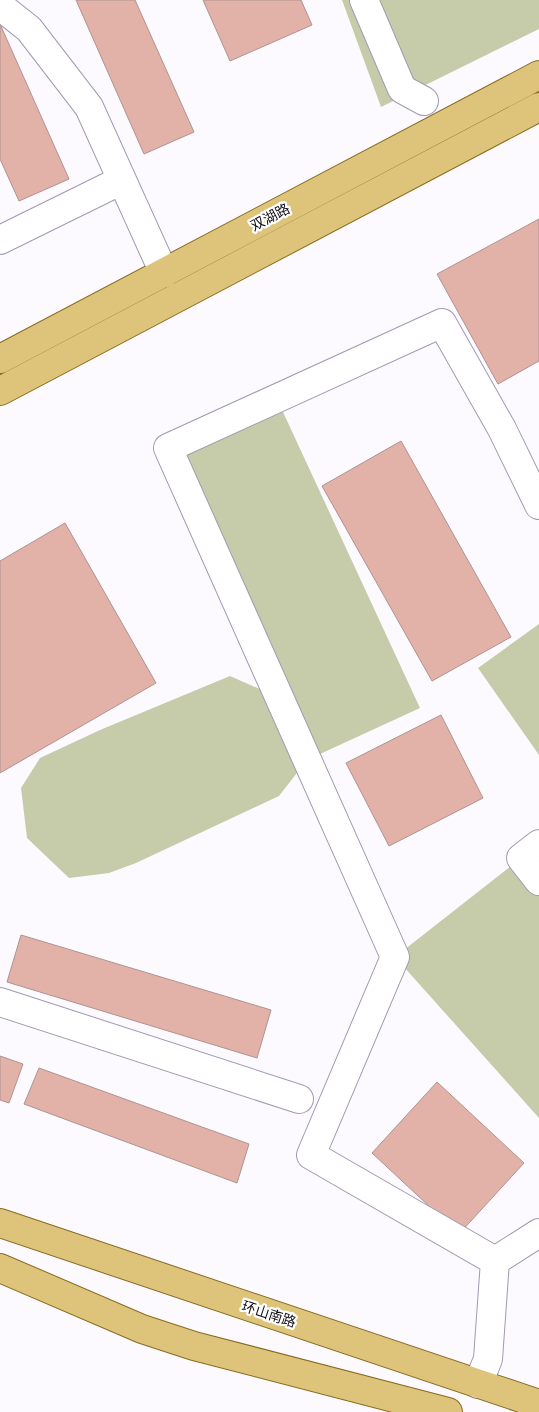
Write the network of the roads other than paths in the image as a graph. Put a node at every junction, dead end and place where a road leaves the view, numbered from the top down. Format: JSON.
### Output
{"nodes":[{"id":1,"x":364,"y":0,"type":"edge"},
{"id":2,"x":0,"y":6,"type":"edge"},
{"id":3,"x":539,"y":74,"type":"edge"},
{"id":4,"x":424,"y":101,"type":"dead end"},
{"id":5,"x":539,"y":107,"type":"edge"},
{"id":6,"x":122,"y":180,"type":"junction"},
{"id":7,"x":0,"y":240,"type":"edge"},
{"id":8,"x":164,"y":273,"type":"junction"},
{"id":9,"x":0,"y":359,"type":"edge"},
{"id":10,"x":0,"y":391,"type":"edge"},
{"id":11,"x":539,"y":505,"type":"edge"},
{"id":12,"x":539,"y":844,"type":"edge"},
{"id":13,"x":539,"y":881,"type":"edge"},
{"id":14,"x":0,"y":1002,"type":"edge"},
{"id":15,"x":299,"y":1099,"type":"dead end"},
{"id":16,"x":0,"y":1224,"type":"edge"},
{"id":17,"x":539,"y":1234,"type":"edge"},
{"id":18,"x":494,"y":1261,"type":"junction"},
{"id":19,"x":0,"y":1268,"type":"edge"},
{"id":20,"x":478,"y":1384,"type":"junction"},
{"id":21,"x":539,"y":1404,"type":"edge"},
{"id":22,"x":448,"y":1412,"type":"edge"}],
"edges":[{"from":1,"to":4,"type":"lane"},
{"from":2,"to":6,"type":"lane"},
{"from":3,"to":8,"type":"main road","name":"双湖路"},
{"from":5,"to":10,"type":"main road","name":"双湖路"},
{"from":6,"to":7,"type":"lane"},
{"from":6,"to":8,"type":"lane"},
{"from":8,"to":9,"type":"main road","name":"双湖路"},
{"from":11,"to":18,"type":"lane"},
{"from":12,"to":13,"type":"lane"},
{"from":14,"to":15,"type":"lane"},
{"from":16,"to":20,"type":"main road","name":"环山南路"},
{"from":17,"to":18,"type":"lane"},
{"from":18,"to":20,"type":"lane"},
{"from":19,"to":22,"type":"main road"},
{"from":20,"to":21,"type":"main road","name":"环山南路"}]}
